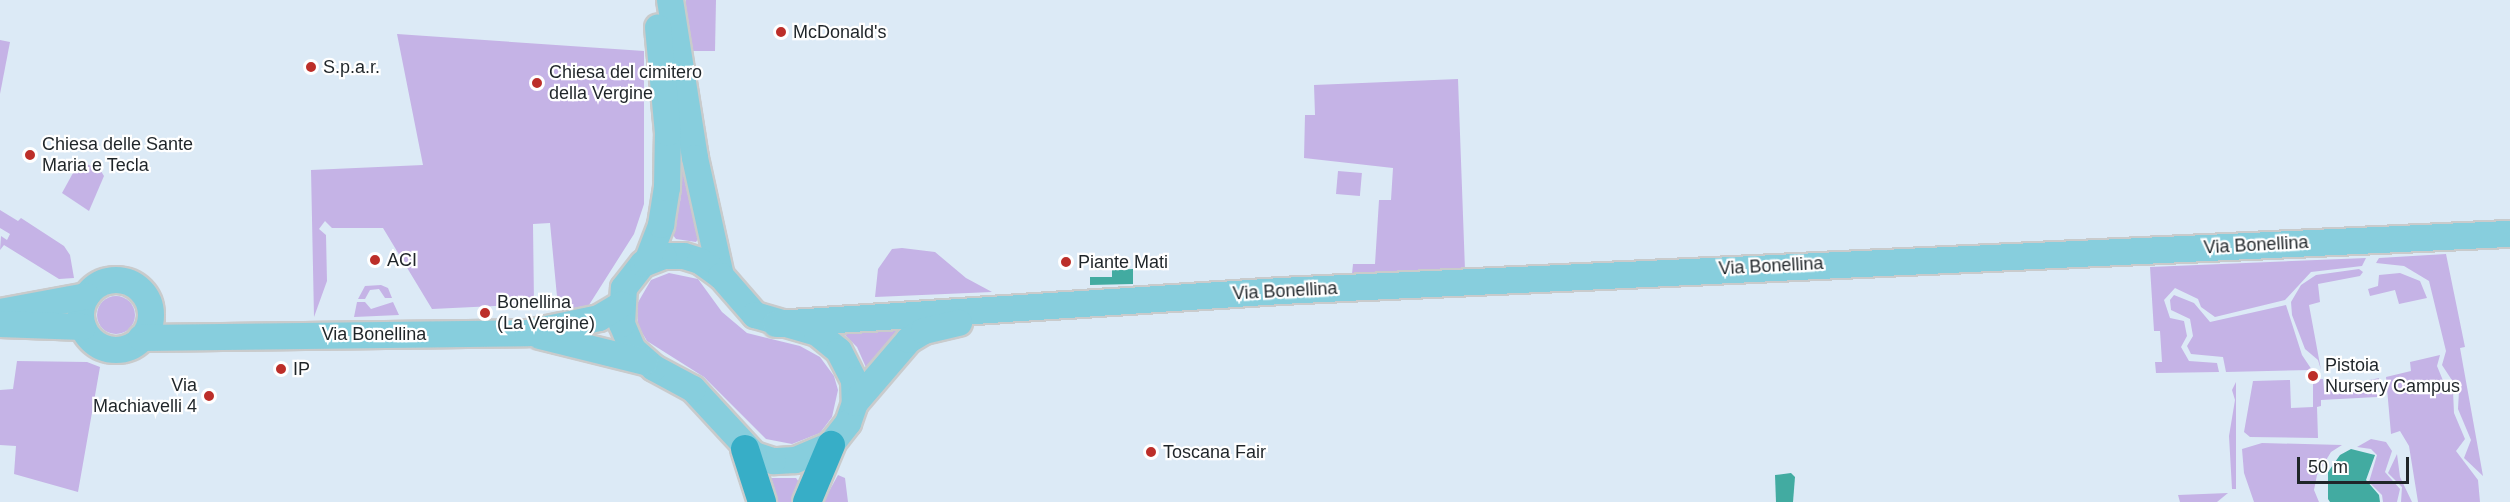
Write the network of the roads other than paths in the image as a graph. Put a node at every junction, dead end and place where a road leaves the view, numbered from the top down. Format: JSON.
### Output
{"nodes":[{"id":1,"x":654,"y":0,"type":"edge"},
{"id":2,"x":670,"y":0,"type":"edge"},
{"id":3,"x":2510,"y":234,"type":"edge"},
{"id":4,"x":647,"y":262,"type":"junction"},
{"id":5,"x":721,"y":276,"type":"junction"},
{"id":6,"x":87,"y":296,"type":"junction"},
{"id":7,"x":621,"y":305,"type":"junction"},
{"id":8,"x":1032,"y":305,"type":"junction"},
{"id":9,"x":0,"y":312,"type":"edge"},
{"id":10,"x":150,"y":314,"type":"junction"},
{"id":11,"x":0,"y":324,"type":"edge"},
{"id":12,"x":776,"y":324,"type":"junction"},
{"id":13,"x":83,"y":327,"type":"junction"},
{"id":14,"x":528,"y":333,"type":"junction"},
{"id":15,"x":219,"y":335,"type":"junction"},
{"id":16,"x":141,"y":338,"type":"junction"},
{"id":17,"x":645,"y":362,"type":"junction"},
{"id":18,"x":855,"y":403,"type":"junction"},
{"id":19,"x":831,"y":445,"type":"junction"},
{"id":20,"x":745,"y":449,"type":"junction"},
{"id":21,"x":762,"y":502,"type":"edge"},
{"id":22,"x":807,"y":502,"type":"edge"}],
"edges":[{"from":1,"to":4,"type":"main road"},
{"from":2,"to":5,"type":"main road"},
{"from":3,"to":8,"type":"main road","name":"Via Bonellina"},
{"from":4,"to":5,"type":"main road"},
{"from":4,"to":7,"type":"main road"},
{"from":5,"to":12,"type":"main road"},
{"from":6,"to":9,"type":"main road"},
{"from":6,"to":10,"type":"main road"},
{"from":6,"to":13,"type":"main road"},
{"from":7,"to":14,"type":"main road","name":"Via Bonellina"},
{"from":7,"to":17,"type":"main road"},
{"from":8,"to":12,"type":"main road","name":"Via Bonellina"},
{"from":8,"to":18,"type":"main road","name":"Via Bonellina"},
{"from":10,"to":15,"type":"main road","name":"Via Bonellina"},
{"from":10,"to":16,"type":"main road"},
{"from":11,"to":13,"type":"main road"},
{"from":12,"to":18,"type":"main road"},
{"from":13,"to":16,"type":"main road","name":"Via Bonellina"},
{"from":14,"to":15,"type":"main road","name":"Via Bonellina"},
{"from":14,"to":17,"type":"main road","name":"Via Bonellina"},
{"from":15,"to":16,"type":"main road","name":"Via Bonellina"},
{"from":17,"to":20,"type":"main road"},
{"from":18,"to":19,"type":"main road","name":"Via Bonellina"},
{"from":19,"to":20,"type":"main road"},
{"from":19,"to":22,"type":"highway"},
{"from":20,"to":21,"type":"highway"}]}
